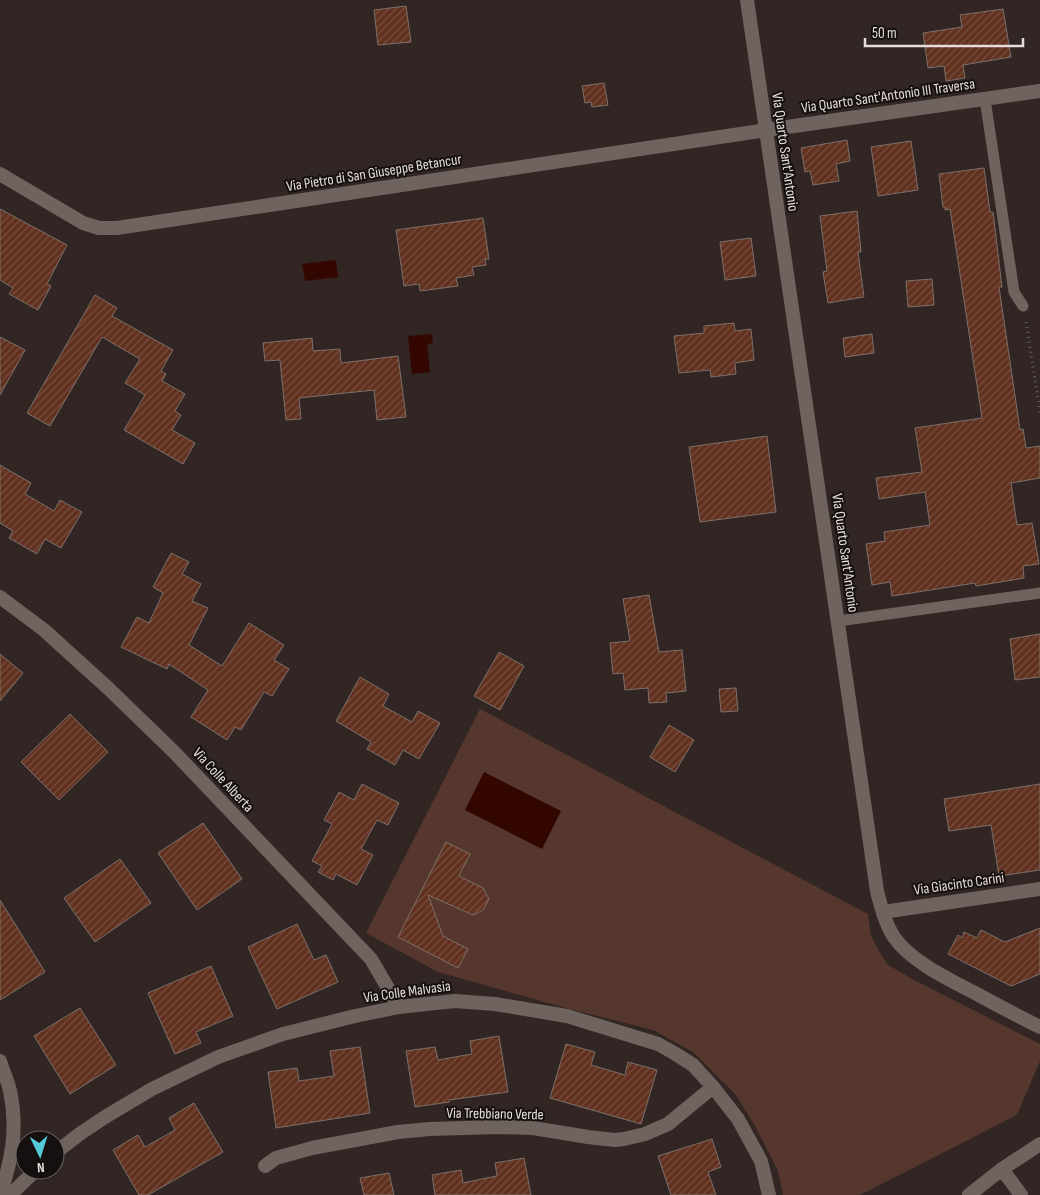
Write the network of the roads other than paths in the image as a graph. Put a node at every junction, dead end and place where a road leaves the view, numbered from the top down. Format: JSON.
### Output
{"nodes":[{"id":1,"x":747,"y":0,"type":"edge"},
{"id":2,"x":1040,"y":91,"type":"edge"},
{"id":3,"x":985,"y":99,"type":"junction"},
{"id":4,"x":766,"y":130,"type":"junction"},
{"id":5,"x":0,"y":174,"type":"edge"},
{"id":6,"x":1023,"y":306,"type":"road end"},
{"id":7,"x":1040,"y":593,"type":"edge"},
{"id":8,"x":0,"y":597,"type":"edge"},
{"id":9,"x":838,"y":622,"type":"junction"},
{"id":10,"x":1040,"y":889,"type":"edge"},
{"id":11,"x":883,"y":912,"type":"junction"},
{"id":12,"x":399,"y":1007,"type":"junction"},
{"id":13,"x":1040,"y":1027,"type":"edge"},
{"id":14,"x":0,"y":1062,"type":"edge"},
{"id":15,"x":712,"y":1087,"type":"junction"},
{"id":16,"x":1040,"y":1144,"type":"edge"},
{"id":17,"x":65,"y":1145,"type":"edge"},
{"id":18,"x":265,"y":1166,"type":"dead end"},
{"id":19,"x":1002,"y":1169,"type":"junction"},
{"id":20,"x":26,"y":1180,"type":"edge"},
{"id":21,"x":0,"y":1195,"type":"edge"},
{"id":22,"x":10,"y":1195,"type":"edge"},
{"id":23,"x":769,"y":1195,"type":"edge"},
{"id":24,"x":969,"y":1195,"type":"edge"},
{"id":25,"x":1021,"y":1195,"type":"edge"}],
"edges":[{"from":1,"to":4,"type":"street","name":"Via Quarto Sant'Antonio"},
{"from":2,"to":3,"type":"street","name":"Via Quarto Sant'Antonio III Traversa"},
{"from":3,"to":4,"type":"street","name":"Via Quarto Sant'Antonio III Traversa"},
{"from":3,"to":6,"type":"lane","name":"Via Quarto Sant'Antonio III Traversa"},
{"from":4,"to":5,"type":"street","name":"Via Pietro di San Giuseppe Betancur"},
{"from":4,"to":9,"type":"street","name":"Via Quarto Sant'Antonio"},
{"from":7,"to":9,"type":"lane"},
{"from":8,"to":12,"type":"street","name":"Via Colle Alberta"},
{"from":9,"to":11,"type":"street","name":"Via Quarto Sant'Antonio"},
{"from":10,"to":11,"type":"street","name":"Via Giacinto Carini"},
{"from":11,"to":13,"type":"street","name":"Via Quarto Sant'Antonio"},
{"from":12,"to":15,"type":"street","name":"Via Colle Malvasia"},
{"from":12,"to":17,"type":"street","name":"Via Colle Malvasia"},
{"from":14,"to":21,"type":"street"},
{"from":15,"to":18,"type":"street","name":"Via Trebbiano Verde"},
{"from":15,"to":23,"type":"street","name":"Via Colle Malvasia"},
{"from":16,"to":19,"type":"street"},
{"from":19,"to":24,"type":"street"},
{"from":19,"to":25,"type":"street"},
{"from":20,"to":22,"type":"street"}]}
